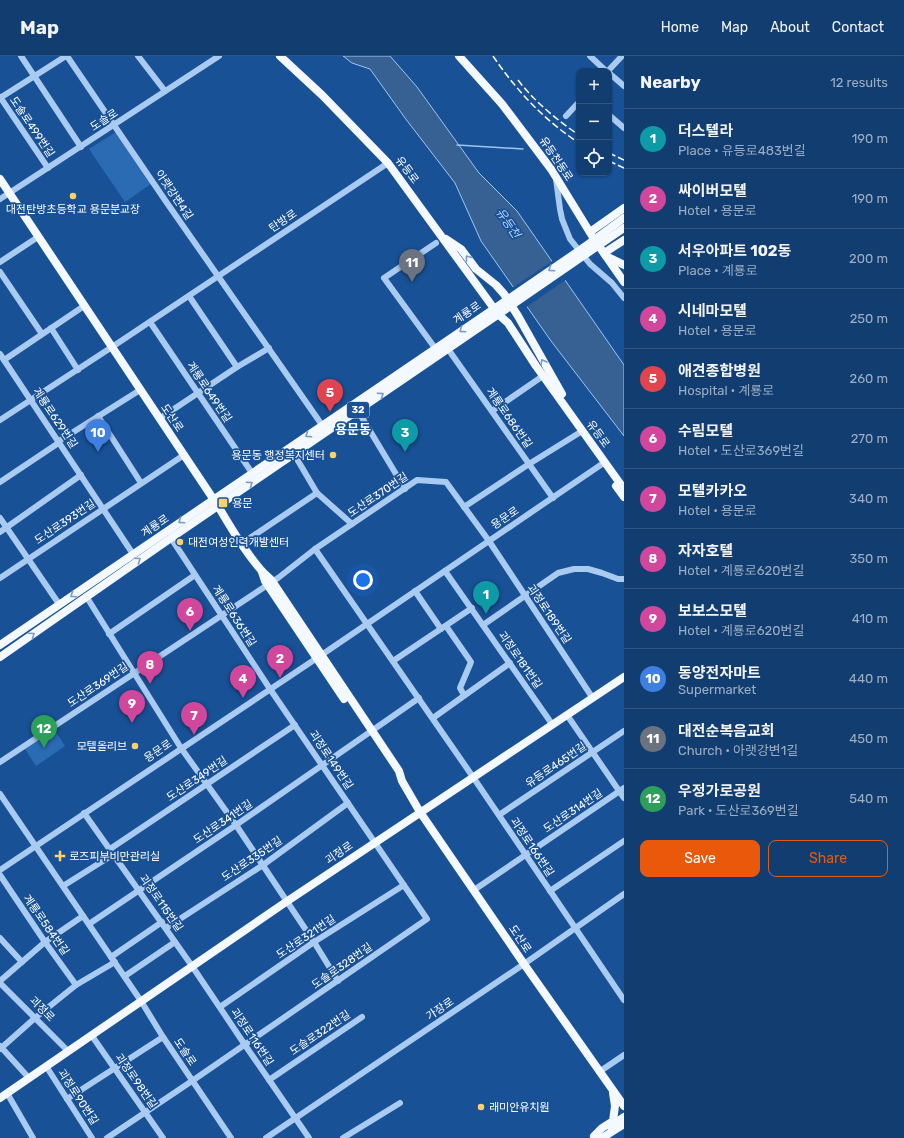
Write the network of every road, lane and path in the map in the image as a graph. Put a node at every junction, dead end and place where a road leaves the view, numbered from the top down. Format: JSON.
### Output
{"nodes":[{"id":1,"x":22,"y":56,"type":"edge"},
{"id":2,"x":67,"y":56,"type":"edge"},
{"id":3,"x":138,"y":56,"type":"edge"},
{"id":4,"x":219,"y":56,"type":"edge"},
{"id":5,"x":280,"y":56,"type":"edge"},
{"id":6,"x":459,"y":56,"type":"edge"},
{"id":7,"x":590,"y":56,"type":"edge"},
{"id":8,"x":622,"y":56,"type":"edge"},
{"id":9,"x":604,"y":68,"type":"edge"},
{"id":10,"x":612,"y":68,"type":"edge"},
{"id":11,"x":35,"y":76,"type":"junction"},
{"id":12,"x":612,"y":76,"type":"edge"},
{"id":13,"x":624,"y":86,"type":"edge"},
{"id":14,"x":165,"y":91,"type":"junction"},
{"id":15,"x":0,"y":97,"type":"edge"},
{"id":16,"x":577,"y":104,"type":"edge"},
{"id":17,"x":566,"y":116,"type":"dead end"},
{"id":18,"x":612,"y":118,"type":"edge"},
{"id":19,"x":114,"y":124,"type":"junction"},
{"id":20,"x":624,"y":128,"type":"edge"},
{"id":21,"x":81,"y":147,"type":"junction"},
{"id":22,"x":388,"y":163,"type":"junction"},
{"id":23,"x":48,"y":168,"type":"junction"},
{"id":24,"x":0,"y":179,"type":"edge"},
{"id":25,"x":556,"y":179,"type":"junction"},
{"id":26,"x":10,"y":194,"type":"junction"},
{"id":27,"x":0,"y":199,"type":"edge"},
{"id":28,"x":624,"y":208,"type":"edge"},
{"id":29,"x":624,"y":214,"type":"edge"},
{"id":30,"x":624,"y":218,"type":"edge"},
{"id":31,"x":624,"y":234,"type":"edge"},
{"id":32,"x":442,"y":236,"type":"junction"},
{"id":33,"x":38,"y":237,"type":"junction"},
{"id":34,"x":598,"y":238,"type":"junction"},
{"id":35,"x":436,"y":243,"type":"dead end"},
{"id":36,"x":604,"y":254,"type":"junction"},
{"id":37,"x":0,"y":262,"type":"edge"},
{"id":38,"x":624,"y":265,"type":"edge"},
{"id":39,"x":0,"y":272,"type":"edge"},
{"id":40,"x":218,"y":276,"type":"junction"},
{"id":41,"x":624,"y":282,"type":"edge"},
{"id":42,"x":189,"y":296,"type":"junction"},
{"id":43,"x":624,"y":298,"type":"edge"},
{"id":44,"x":84,"y":306,"type":"junction"},
{"id":45,"x":496,"y":311,"type":"junction"},
{"id":46,"x":150,"y":322,"type":"junction"},
{"id":47,"x":51,"y":328,"type":"junction"},
{"id":48,"x":42,"y":334,"type":"junction"},
{"id":49,"x":112,"y":347,"type":"junction"},
{"id":50,"x":269,"y":348,"type":"junction"},
{"id":51,"x":435,"y":348,"type":"junction"},
{"id":52,"x":448,"y":349,"type":"junction"},
{"id":53,"x":2,"y":357,"type":"edge"},
{"id":54,"x":237,"y":367,"type":"junction"},
{"id":55,"x":78,"y":370,"type":"junction"},
{"id":56,"x":540,"y":378,"type":"junction"},
{"id":57,"x":140,"y":390,"type":"junction"},
{"id":58,"x":198,"y":393,"type":"junction"},
{"id":59,"x":31,"y":400,"type":"junction"},
{"id":60,"x":568,"y":409,"type":"junction"},
{"id":61,"x":492,"y":410,"type":"junction"},
{"id":62,"x":358,"y":411,"type":"junction"},
{"id":63,"x":98,"y":416,"type":"junction"},
{"id":64,"x":159,"y":419,"type":"junction"},
{"id":65,"x":0,"y":420,"type":"edge"},
{"id":66,"x":322,"y":425,"type":"junction"},
{"id":67,"x":579,"y":434,"type":"junction"},
{"id":68,"x":59,"y":441,"type":"junction"},
{"id":69,"x":294,"y":454,"type":"junction"},
{"id":70,"x":184,"y":455,"type":"junction"},
{"id":71,"x":529,"y":464,"type":"junction"},
{"id":72,"x":603,"y":464,"type":"junction"},
{"id":73,"x":252,"y":473,"type":"junction"},
{"id":74,"x":81,"y":475,"type":"junction"},
{"id":75,"x":0,"y":482,"type":"edge"},
{"id":76,"x":141,"y":483,"type":"junction"},
{"id":77,"x":405,"y":489,"type":"junction"},
{"id":78,"x":624,"y":489,"type":"edge"},
{"id":79,"x":317,"y":493,"type":"junction"},
{"id":80,"x":624,"y":497,"type":"edge"},
{"id":81,"x":553,"y":498,"type":"junction"},
{"id":82,"x":213,"y":499,"type":"junction"},
{"id":83,"x":218,"y":506,"type":"junction"},
{"id":84,"x":464,"y":507,"type":"junction"},
{"id":85,"x":103,"y":509,"type":"junction"},
{"id":86,"x":0,"y":518,"type":"edge"},
{"id":87,"x":352,"y":524,"type":"junction"},
{"id":88,"x":6,"y":527,"type":"junction"},
{"id":89,"x":0,"y":532,"type":"edge"},
{"id":90,"x":171,"y":538,"type":"junction"},
{"id":91,"x":489,"y":541,"type":"junction"},
{"id":92,"x":241,"y":544,"type":"junction"},
{"id":93,"x":316,"y":548,"type":"junction"},
{"id":94,"x":133,"y":554,"type":"junction"},
{"id":95,"x":28,"y":559,"type":"junction"},
{"id":96,"x":445,"y":571,"type":"junction"},
{"id":97,"x":195,"y":575,"type":"junction"},
{"id":98,"x":0,"y":578,"type":"edge"},
{"id":99,"x":624,"y":579,"type":"edge"},
{"id":100,"x":270,"y":583,"type":"junction"},
{"id":101,"x":415,"y":591,"type":"junction"},
{"id":102,"x":86,"y":596,"type":"junction"},
{"id":103,"x":526,"y":597,"type":"junction"},
{"id":104,"x":59,"y":604,"type":"junction"},
{"id":105,"x":472,"y":608,"type":"junction"},
{"id":106,"x":221,"y":615,"type":"junction"},
{"id":107,"x":367,"y":623,"type":"junction"},
{"id":108,"x":483,"y":625,"type":"junction"},
{"id":109,"x":443,"y":627,"type":"junction"},
{"id":110,"x":109,"y":634,"type":"junction"},
{"id":111,"x":0,"y":645,"type":"edge"},
{"id":112,"x":319,"y":656,"type":"junction"},
{"id":113,"x":0,"y":657,"type":"edge"},
{"id":114,"x":393,"y":661,"type":"junction"},
{"id":115,"x":510,"y":663,"type":"junction"},
{"id":116,"x":134,"y":673,"type":"junction"},
{"id":117,"x":624,"y":677,"type":"edge"},
{"id":118,"x":270,"y":689,"type":"junction"},
{"id":119,"x":464,"y":696,"type":"junction"},
{"id":120,"x":592,"y":697,"type":"junction"},
{"id":121,"x":419,"y":698,"type":"junction"},
{"id":122,"x":567,"y":715,"type":"junction"},
{"id":123,"x":432,"y":718,"type":"junction"},
{"id":124,"x":552,"y":724,"type":"junction"},
{"id":125,"x":295,"y":725,"type":"junction"},
{"id":126,"x":624,"y":731,"type":"edge"},
{"id":127,"x":370,"y":732,"type":"junction"},
{"id":128,"x":181,"y":748,"type":"junction"},
{"id":129,"x":593,"y":752,"type":"junction"},
{"id":130,"x":0,"y":762,"type":"edge"},
{"id":131,"x":322,"y":765,"type":"junction"},
{"id":132,"x":473,"y":777,"type":"junction"},
{"id":133,"x":207,"y":784,"type":"junction"},
{"id":134,"x":622,"y":790,"type":"edge"},
{"id":135,"x":0,"y":794,"type":"edge"},
{"id":136,"x":624,"y":798,"type":"edge"},
{"id":137,"x":348,"y":803,"type":"junction"},
{"id":138,"x":420,"y":812,"type":"junction"},
{"id":139,"x":84,"y":813,"type":"junction"},
{"id":140,"x":499,"y":815,"type":"junction"},
{"id":141,"x":236,"y":825,"type":"junction"},
{"id":142,"x":624,"y":841,"type":"edge"},
{"id":143,"x":375,"y":842,"type":"junction"},
{"id":144,"x":35,"y":846,"type":"junction"},
{"id":145,"x":112,"y":852,"type":"junction"},
{"id":146,"x":525,"y":855,"type":"junction"},
{"id":147,"x":263,"y":865,"type":"junction"},
{"id":148,"x":0,"y":870,"type":"edge"},
{"id":149,"x":0,"y":876,"type":"edge"},
{"id":150,"x":404,"y":885,"type":"junction"},
{"id":151,"x":63,"y":886,"type":"junction"},
{"id":152,"x":140,"y":890,"type":"junction"},
{"id":153,"x":474,"y":890,"type":"junction"},
{"id":154,"x":550,"y":891,"type":"junction"},
{"id":155,"x":624,"y":894,"type":"edge"},
{"id":156,"x":286,"y":902,"type":"junction"},
{"id":157,"x":83,"y":916,"type":"junction"},
{"id":158,"x":162,"y":922,"type":"junction"},
{"id":159,"x":89,"y":924,"type":"junction"},
{"id":160,"x":166,"y":928,"type":"junction"},
{"id":161,"x":574,"y":928,"type":"junction"},
{"id":162,"x":0,"y":938,"type":"edge"},
{"id":163,"x":45,"y":942,"type":"junction"},
{"id":164,"x":175,"y":942,"type":"junction"},
{"id":165,"x":314,"y":942,"type":"junction"},
{"id":166,"x":113,"y":960,"type":"junction"},
{"id":167,"x":22,"y":962,"type":"junction"},
{"id":168,"x":524,"y":964,"type":"junction"},
{"id":169,"x":192,"y":966,"type":"junction"},
{"id":170,"x":124,"y":976,"type":"junction"},
{"id":171,"x":338,"y":981,"type":"junction"},
{"id":172,"x":0,"y":982,"type":"edge"},
{"id":173,"x":76,"y":985,"type":"junction"},
{"id":174,"x":624,"y":999,"type":"edge"},
{"id":175,"x":141,"y":1001,"type":"junction"},
{"id":176,"x":220,"y":1007,"type":"junction"},
{"id":177,"x":362,"y":1017,"type":"dead end"},
{"id":178,"x":35,"y":1018,"type":"junction"},
{"id":179,"x":92,"y":1036,"type":"junction"},
{"id":180,"x":163,"y":1037,"type":"junction"},
{"id":181,"x":245,"y":1045,"type":"junction"},
{"id":182,"x":0,"y":1047,"type":"edge"},
{"id":183,"x":68,"y":1051,"type":"junction"},
{"id":184,"x":624,"y":1055,"type":"edge"},
{"id":185,"x":46,"y":1066,"type":"junction"},
{"id":186,"x":115,"y":1069,"type":"junction"},
{"id":187,"x":599,"y":1072,"type":"junction"},
{"id":188,"x":29,"y":1078,"type":"junction"},
{"id":189,"x":269,"y":1080,"type":"junction"},
{"id":190,"x":192,"y":1081,"type":"junction"},
{"id":191,"x":612,"y":1088,"type":"junction"},
{"id":192,"x":7,"y":1093,"type":"junction"},
{"id":193,"x":624,"y":1096,"type":"edge"},
{"id":194,"x":0,"y":1098,"type":"edge"},
{"id":195,"x":67,"y":1099,"type":"junction"},
{"id":196,"x":400,"y":1103,"type":"dead end"},
{"id":197,"x":624,"y":1106,"type":"edge"},
{"id":198,"x":145,"y":1112,"type":"junction"},
{"id":199,"x":624,"y":1117,"type":"edge"},
{"id":200,"x":295,"y":1118,"type":"junction"},
{"id":201,"x":624,"y":1124,"type":"edge"},
{"id":202,"x":624,"y":1131,"type":"edge"},
{"id":203,"x":596,"y":1137,"type":"edge"},
{"id":204,"x":34,"y":1138,"type":"edge"},
{"id":205,"x":92,"y":1138,"type":"edge"},
{"id":206,"x":107,"y":1138,"type":"edge"},
{"id":207,"x":163,"y":1138,"type":"edge"},
{"id":208,"x":231,"y":1138,"type":"edge"},
{"id":209,"x":266,"y":1138,"type":"edge"},
{"id":210,"x":309,"y":1138,"type":"edge"},
{"id":211,"x":343,"y":1138,"type":"edge"},
{"id":212,"x":607,"y":1138,"type":"edge"}],
"edges":[{"from":1,"to":11,"type":"street"},
{"from":2,"to":11,"type":"street"},
{"from":2,"to":19,"type":"street","name":"아랫강변4길"},
{"from":3,"to":14,"type":"street"},
{"from":4,"to":14,"type":"street","name":"도솔로"},
{"from":5,"to":22,"type":"main road","name":"유등로"},
{"from":6,"to":25,"type":"main road","name":"유등천동로"},
{"from":7,"to":9,"type":"street"},
{"from":8,"to":10,"type":"street"},
{"from":11,"to":15,"type":"street"},
{"from":11,"to":21,"type":"street"},
{"from":12,"to":13,"type":"street"},
{"from":14,"to":19,"type":"street","name":"도솔로"},
{"from":15,"to":23,"type":"street","name":"도솔로499번길"},
{"from":16,"to":17,"type":"street"},
{"from":18,"to":20,"type":"street"},
{"from":19,"to":21,"type":"street","name":"도솔로"},
{"from":19,"to":40,"type":"street","name":"아랫강변4길"},
{"from":21,"to":23,"type":"street","name":"도솔로"},
{"from":22,"to":32,"type":"main road","name":"유등로"},
{"from":22,"to":40,"type":"street","name":"탄방로"},
{"from":23,"to":26,"type":"street","name":"도솔로"},
{"from":24,"to":26,"type":"main road","name":"도산로"},
{"from":25,"to":34,"type":"main road","name":"유등천동로"},
{"from":25,"to":43,"type":"street"},
{"from":26,"to":27,"type":"street","name":"도솔로"},
{"from":26,"to":33,"type":"main road","name":"도산로"},
{"from":28,"to":34,"type":"main road"},
{"from":29,"to":34,"type":"main road"},
{"from":30,"to":34,"type":"main road","name":"계룡로","number":"32"},
{"from":31,"to":34,"type":"main road","name":"계룡로","number":"32"},
{"from":31,"to":36,"type":"main road"},
{"from":32,"to":45,"type":"main road","name":"유등로"},
{"from":60,"to":32,"type":"main road","one_way":true},
{"from":33,"to":37,"type":"street"},
{"from":33,"to":44,"type":"main road","name":"도산로"},
{"from":34,"to":36,"type":"main road","name":"유등천동로"},
{"from":34,"to":45,"type":"main road","name":"계룡로","number":"32","bridge":true},
{"from":35,"to":51,"type":"street"},
{"from":36,"to":38,"type":"main road"},
{"from":36,"to":41,"type":"main road","name":"유등천동로"},
{"from":39,"to":48,"type":"street"},
{"from":40,"to":42,"type":"street","name":"탄방로"},
{"from":40,"to":50,"type":"street"},
{"from":42,"to":46,"type":"street","name":"탄방로"},
{"from":42,"to":54,"type":"street"},
{"from":44,"to":47,"type":"street"},
{"from":44,"to":49,"type":"main road","name":"도산로"},
{"from":45,"to":51,"type":"main road","name":"계룡로","number":"32","one_way":true},
{"from":45,"to":52,"type":"main road","name":"계룡로","number":"32"},
{"from":45,"to":56,"type":"main road","name":"유등로"},
{"from":45,"to":60,"type":"main road","name":"유등로"},
{"from":46,"to":49,"type":"street","name":"탄방로"},
{"from":46,"to":58,"type":"street","name":"계룡로649번길"},
{"from":47,"to":48,"type":"street"},
{"from":47,"to":55,"type":"street"},
{"from":48,"to":53,"type":"street"},
{"from":49,"to":55,"type":"street","name":"탄방로"},
{"from":49,"to":57,"type":"main road","name":"도산로"},
{"from":50,"to":54,"type":"street"},
{"from":50,"to":66,"type":"street"},
{"from":51,"to":66,"type":"main road","name":"계룡로","number":"32"},
{"from":52,"to":61,"type":"street","name":"계룡로686번길"},
{"from":62,"to":52,"type":"main road","name":"계룡로","number":"32","one_way":true},
{"from":53,"to":59,"type":"street","name":"계룡로629번길"},
{"from":54,"to":58,"type":"street"},
{"from":55,"to":59,"type":"street","name":"탄방로"},
{"from":56,"to":61,"type":"street"},
{"from":56,"to":67,"type":"main road","name":"유등로"},
{"from":57,"to":63,"type":"street"},
{"from":57,"to":64,"type":"main road","name":"도산로"},
{"from":58,"to":64,"type":"street"},
{"from":58,"to":73,"type":"street","name":"계룡로649번길"},
{"from":59,"to":65,"type":"street","name":"탄방로"},
{"from":59,"to":68,"type":"street","name":"계룡로629번길"},
{"from":60,"to":72,"type":"main road","name":"유등로"},
{"from":61,"to":71,"type":"street","name":"계룡로686번길"},
{"from":62,"to":69,"type":"main road","name":"계룡로","number":"32"},
{"from":62,"to":77,"type":"street"},
{"from":63,"to":68,"type":"street"},
{"from":63,"to":76,"type":"street"},
{"from":64,"to":70,"type":"main road","name":"도산로"},
{"from":66,"to":73,"type":"main road","name":"계룡로","number":"32","one_way":true},
{"from":67,"to":71,"type":"street"},
{"from":67,"to":72,"type":"main road","name":"유등로"},
{"from":68,"to":74,"type":"street","name":"계룡로629번길"},
{"from":68,"to":75,"type":"street"},
{"from":69,"to":79,"type":"street"},
{"from":83,"to":69,"type":"main road","name":"계룡로","number":"32","one_way":true},
{"from":70,"to":76,"type":"street","name":"도산로393번길"},
{"from":70,"to":82,"type":"main road","name":"도산로"},
{"from":71,"to":81,"type":"street","name":"계룡로686번길"},
{"from":71,"to":84,"type":"street"},
{"from":72,"to":78,"type":"main road","name":"유등로"},
{"from":72,"to":80,"type":"main road","name":"유등로"},
{"from":72,"to":81,"type":"street","name":"용문로"},
{"from":73,"to":82,"type":"main road","name":"계룡로","number":"32"},
{"from":74,"to":85,"type":"street","name":"계룡로629번길"},
{"from":74,"to":88,"type":"street"},
{"from":76,"to":85,"type":"street","name":"도산로393번길"},
{"from":77,"to":84,"type":"street","name":"도산로370번길"},
{"from":77,"to":87,"type":"street","name":"도산로370번길"},
{"from":79,"to":87,"type":"street"},
{"from":79,"to":92,"type":"street"},
{"from":81,"to":91,"type":"street","name":"용문로"},
{"from":82,"to":83,"type":"main road","name":"도산로"},
{"from":82,"to":94,"type":"main road","name":"계룡로","number":"32","one_way":true},
{"from":83,"to":90,"type":"main road","name":"계룡로","number":"32"},
{"from":83,"to":92,"type":"main road","name":"도산로"},
{"from":84,"to":91,"type":"street","name":"도산로370번길"},
{"from":85,"to":94,"type":"street","name":"계룡로629번길"},
{"from":85,"to":95,"type":"street","name":"도산로393번길"},
{"from":86,"to":88,"type":"street"},
{"from":87,"to":93,"type":"street","name":"도산로370번길"},
{"from":88,"to":89,"type":"street"},
{"from":88,"to":95,"type":"street"},
{"from":90,"to":97,"type":"street","name":"계룡로636번길"},
{"from":102,"to":90,"type":"main road","name":"계룡로","number":"32","one_way":true},
{"from":91,"to":96,"type":"street","name":"용문로"},
{"from":91,"to":103,"type":"street","name":"괴정로189번길"},
{"from":92,"to":100,"type":"main road","name":"도산로"},
{"from":93,"to":100,"type":"street","name":"도산로370번길"},
{"from":93,"to":107,"type":"street"},
{"from":94,"to":104,"type":"main road","name":"계룡로","number":"32","one_way":true},
{"from":95,"to":98,"type":"street","name":"도산로393번길"},
{"from":95,"to":104,"type":"street"},
{"from":96,"to":101,"type":"street","name":"용문로"},
{"from":96,"to":105,"type":"street","name":"괴정로181번길"},
{"from":97,"to":106,"type":"street","name":"계룡로636번길"},
{"from":97,"to":110,"type":"street"},
{"from":99,"to":103,"type":"street"},
{"from":100,"to":106,"type":"street","name":"도산로369번길"},
{"from":100,"to":112,"type":"main road","name":"도산로"},
{"from":101,"to":107,"type":"street","name":"용문로"},
{"from":101,"to":109,"type":"street"},
{"from":102,"to":110,"type":"street"},
{"from":113,"to":102,"type":"main road","name":"계룡로","number":"32","one_way":true},
{"from":103,"to":108,"type":"street"},
{"from":103,"to":120,"type":"street","name":"괴정로189번길"},
{"from":104,"to":111,"type":"main road","name":"계룡로","number":"32"},
{"from":105,"to":108,"type":"street","name":"괴정로181번길"},
{"from":105,"to":109,"type":"street"},
{"from":106,"to":116,"type":"street","name":"도산로369번길"},
{"from":106,"to":118,"type":"street","name":"계룡로636번길"},
{"from":107,"to":112,"type":"street","name":"용문로"},
{"from":107,"to":114,"type":"street","name":"괴정로166번길"},
{"from":108,"to":115,"type":"street","name":"괴정로181번길"},
{"from":109,"to":114,"type":"street"},
{"from":109,"to":119,"type":"street"},
{"from":110,"to":116,"type":"street"},
{"from":112,"to":118,"type":"street","name":"용문로"},
{"from":112,"to":127,"type":"main road","name":"도산로"},
{"from":114,"to":121,"type":"street","name":"괴정로166번길"},
{"from":115,"to":119,"type":"street"},
{"from":115,"to":124,"type":"street","name":"괴정로181번길"},
{"from":116,"to":128,"type":"street"},
{"from":116,"to":130,"type":"street","name":"도산로369번길"},
{"from":117,"to":120,"type":"main road","name":"괴정로"},
{"from":118,"to":125,"type":"street","name":"괴정로149번길"},
{"from":118,"to":128,"type":"street","name":"용문로"},
{"from":119,"to":123,"type":"street"},
{"from":120,"to":122,"type":"main road","name":"괴정로"},
{"from":121,"to":123,"type":"street","name":"괴정로166번길"},
{"from":121,"to":127,"type":"street"},
{"from":122,"to":124,"type":"main road","name":"괴정로"},
{"from":122,"to":129,"type":"street"},
{"from":123,"to":132,"type":"street","name":"괴정로166번길"},
{"from":124,"to":132,"type":"main road","name":"괴정로"},
{"from":125,"to":131,"type":"street","name":"괴정로149번길"},
{"from":125,"to":133,"type":"street","name":"도산로349번길"},
{"from":126,"to":129,"type":"street","name":"유등로465번길"},
{"from":127,"to":131,"type":"street","name":"도산로341번길"},
{"from":127,"to":138,"type":"main road","name":"도산로"},
{"from":128,"to":133,"type":"street"},
{"from":128,"to":139,"type":"street","name":"용문로"},
{"from":129,"to":134,"type":"street"},
{"from":129,"to":140,"type":"street","name":"유등로465번길"},
{"from":131,"to":137,"type":"street","name":"괴정로149번길"},
{"from":131,"to":141,"type":"street","name":"도산로341번길"},
{"from":132,"to":138,"type":"main road","name":"괴정로"},
{"from":132,"to":140,"type":"street","name":"괴정로166번길"},
{"from":133,"to":141,"type":"street"},
{"from":133,"to":145,"type":"street","name":"도산로349번길"},
{"from":134,"to":136,"type":"street"},
{"from":134,"to":146,"type":"street","name":"도산로314번길"},
{"from":135,"to":144,"type":"street","name":"도솔로"},
{"from":137,"to":143,"type":"street","name":"괴정로149번길"},
{"from":137,"to":147,"type":"street","name":"도산로335번길"},
{"from":138,"to":143,"type":"main road","name":"괴정로"},
{"from":138,"to":153,"type":"main road","name":"도산로"},
{"from":139,"to":144,"type":"street","name":"용문로"},
{"from":139,"to":145,"type":"street","name":"괴정로115번길"},
{"from":140,"to":146,"type":"street","name":"괴정로166번길"},
{"from":141,"to":147,"type":"street"},
{"from":141,"to":152,"type":"street","name":"도산로341번길"},
{"from":142,"to":154,"type":"street"},
{"from":143,"to":150,"type":"street","name":"도솔로328번길"},
{"from":143,"to":156,"type":"main road","name":"괴정로"},
{"from":144,"to":148,"type":"street","name":"용문로"},
{"from":144,"to":151,"type":"street","name":"도솔로"},
{"from":145,"to":151,"type":"street"},
{"from":145,"to":152,"type":"street","name":"괴정로115번길"},
{"from":146,"to":153,"type":"street","name":"도산로314번길"},
{"from":146,"to":154,"type":"street","name":"괴정로166번길"},
{"from":147,"to":156,"type":"street"},
{"from":147,"to":160,"type":"street","name":"도산로335번길"},
{"from":149,"to":163,"type":"street","name":"계룡로584번길"},
{"from":150,"to":165,"type":"street","name":"도산로321번길"},
{"from":150,"to":171,"type":"street","name":"도솔로328번길"},
{"from":151,"to":157,"type":"street","name":"도솔로"},
{"from":152,"to":158,"type":"street","name":"괴정로115번길"},
{"from":152,"to":159,"type":"street","name":"도산로341번길"},
{"from":153,"to":168,"type":"main road","name":"도산로"},
{"from":154,"to":161,"type":"street","name":"괴정로166번길"},
{"from":155,"to":161,"type":"street","name":"가장로"},
{"from":156,"to":165,"type":"street"},
{"from":156,"to":169,"type":"main road","name":"괴정로"},
{"from":157,"to":159,"type":"street","name":"도솔로"},
{"from":157,"to":163,"type":"street"},
{"from":158,"to":160,"type":"street","name":"괴정로115번길"},
{"from":158,"to":166,"type":"street"},
{"from":159,"to":166,"type":"street","name":"도솔로"},
{"from":160,"to":164,"type":"street","name":"괴정로115번길"},
{"from":161,"to":168,"type":"street","name":"가장로"},
{"from":161,"to":174,"type":"street","name":"괴정로166번길"},
{"from":162,"to":167,"type":"street"},
{"from":163,"to":167,"type":"street"},
{"from":163,"to":173,"type":"street","name":"계룡로584번길"},
{"from":164,"to":169,"type":"street","name":"괴정로115번길"},
{"from":164,"to":170,"type":"street"},
{"from":165,"to":171,"type":"street"},
{"from":165,"to":176,"type":"street","name":"도산로321번길"},
{"from":166,"to":170,"type":"street","name":"도솔로"},
{"from":166,"to":173,"type":"street"},
{"from":167,"to":172,"type":"street"},
{"from":168,"to":187,"type":"main road","name":"도산로"},
{"from":168,"to":200,"type":"street","name":"가장로"},
{"from":169,"to":175,"type":"main road","name":"괴정로"},
{"from":169,"to":176,"type":"street","name":"괴정로116번길"},
{"from":170,"to":175,"type":"street","name":"도솔로"},
{"from":171,"to":181,"type":"street","name":"도솔로328번길"},
{"from":172,"to":178,"type":"street","name":"괴정로"},
{"from":173,"to":178,"type":"street"},
{"from":175,"to":179,"type":"main road","name":"괴정로"},
{"from":175,"to":180,"type":"street","name":"도솔로"},
{"from":176,"to":181,"type":"street","name":"괴정로116번길"},
{"from":177,"to":189,"type":"street","name":"도솔로322번길"},
{"from":178,"to":182,"type":"street"},
{"from":178,"to":183,"type":"street","name":"괴정로"},
{"from":179,"to":183,"type":"main road","name":"괴정로"},
{"from":179,"to":186,"type":"street","name":"괴정로98번길"},
{"from":180,"to":186,"type":"street"},
{"from":180,"to":190,"type":"street","name":"도솔로"},
{"from":181,"to":189,"type":"street","name":"괴정로116번길"},
{"from":181,"to":190,"type":"street","name":"도솔로328번길"},
{"from":182,"to":188,"type":"street"},
{"from":183,"to":185,"type":"main road","name":"괴정로"},
{"from":184,"to":187,"type":"street"},
{"from":185,"to":188,"type":"main road","name":"괴정로"},
{"from":185,"to":195,"type":"street","name":"괴정로90번길"},
{"from":186,"to":195,"type":"street"},
{"from":186,"to":198,"type":"street","name":"괴정로98번길"},
{"from":187,"to":191,"type":"main road","name":"도산로"},
{"from":188,"to":192,"type":"main road","name":"괴정로"},
{"from":189,"to":200,"type":"street","name":"괴정로116번길"},
{"from":190,"to":198,"type":"street","name":"도솔로328번길"},
{"from":190,"to":208,"type":"street","name":"도솔로"},
{"from":191,"to":193,"type":"main road"},
{"from":191,"to":197,"type":"main road","name":"도산로"},
{"from":191,"to":203,"type":"main road"},
{"from":192,"to":194,"type":"main road","name":"괴정로"},
{"from":192,"to":204,"type":"street"},
{"from":195,"to":205,"type":"street","name":"괴정로90번길"},
{"from":196,"to":211,"type":"street"},
{"from":198,"to":206,"type":"street","name":"도솔로328번길"},
{"from":198,"to":207,"type":"street","name":"괴정로98번길"},
{"from":199,"to":203,"type":"main road"},
{"from":200,"to":209,"type":"street","name":"가장로"},
{"from":200,"to":210,"type":"street","name":"괴정로116번길"},
{"from":201,"to":203,"type":"main road"},
{"from":202,"to":212,"type":"main road"}]}
